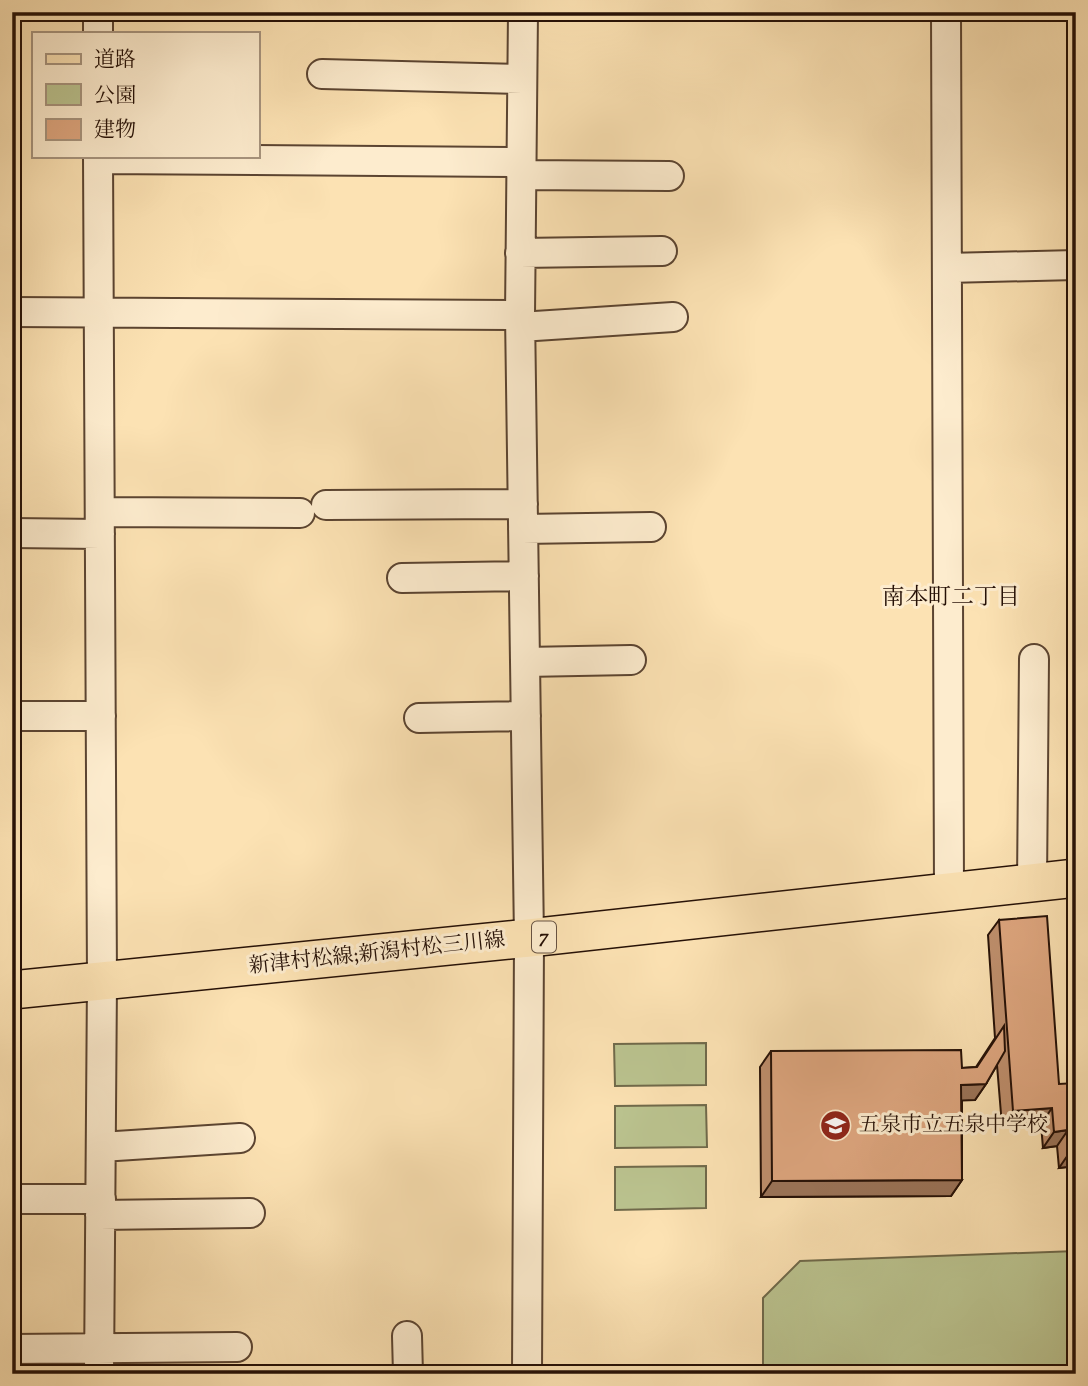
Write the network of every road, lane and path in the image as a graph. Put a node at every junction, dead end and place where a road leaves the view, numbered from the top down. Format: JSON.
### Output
{"nodes":[{"id":1,"x":98,"y":12,"type":"edge"},
{"id":2,"x":523,"y":12,"type":"edge"},
{"id":3,"x":946,"y":12,"type":"edge"},
{"id":4,"x":98,"y":32,"type":"edge"},
{"id":5,"x":322,"y":74,"type":"dead end"},
{"id":6,"x":522,"y":79,"type":"junction"},
{"id":7,"x":98,"y":158,"type":"edge"},
{"id":8,"x":521,"y":169,"type":"junction"},
{"id":9,"x":669,"y":177,"type":"dead end"},
{"id":10,"x":662,"y":251,"type":"dead end"},
{"id":11,"x":520,"y":253,"type":"junction"},
{"id":12,"x":1076,"y":265,"type":"edge"},
{"id":13,"x":947,"y":268,"type":"junction"},
{"id":14,"x":12,"y":312,"type":"edge"},
{"id":15,"x":100,"y":313,"type":"junction"},
{"id":16,"x":673,"y":317,"type":"dead end"},
{"id":17,"x":520,"y":321,"type":"junction"},
{"id":18,"x":523,"y":517,"type":"junction"},
{"id":19,"x":100,"y":523,"type":"junction"},
{"id":20,"x":651,"y":527,"type":"dead end"},
{"id":21,"x":12,"y":533,"type":"edge"},
{"id":22,"x":524,"y":576,"type":"junction"},
{"id":23,"x":402,"y":578,"type":"dead end"},
{"id":24,"x":1034,"y":659,"type":"dead end"},
{"id":25,"x":631,"y":660,"type":"dead end"},
{"id":26,"x":525,"y":662,"type":"junction"},
{"id":27,"x":12,"y":716,"type":"edge"},
{"id":28,"x":101,"y":716,"type":"junction"},
{"id":29,"x":526,"y":716,"type":"junction"},
{"id":30,"x":419,"y":718,"type":"dead end"},
{"id":31,"x":1076,"y":878,"type":"edge"},
{"id":32,"x":1032,"y":883,"type":"junction"},
{"id":33,"x":949,"y":891,"type":"junction"},
{"id":34,"x":529,"y":938,"type":"junction"},
{"id":35,"x":102,"y":981,"type":"junction"},
{"id":36,"x":12,"y":990,"type":"edge"},
{"id":37,"x":240,"y":1138,"type":"dead end"},
{"id":38,"x":101,"y":1147,"type":"junction"},
{"id":39,"x":12,"y":1199,"type":"edge"},
{"id":40,"x":101,"y":1207,"type":"junction"},
{"id":41,"x":250,"y":1213,"type":"dead end"},
{"id":42,"x":407,"y":1336,"type":"dead end"},
{"id":43,"x":237,"y":1347,"type":"dead end"},
{"id":44,"x":12,"y":1349,"type":"edge"},
{"id":45,"x":99,"y":1362,"type":"edge"},
{"id":46,"x":408,"y":1374,"type":"edge"},
{"id":47,"x":527,"y":1374,"type":"edge"}],
"edges":[{"from":1,"to":4,"type":"street"},
{"from":2,"to":6,"type":"street"},
{"from":3,"to":13,"type":"street"},
{"from":5,"to":6,"type":"street"},
{"from":6,"to":8,"type":"street"},
{"from":7,"to":8,"type":"street"},
{"from":7,"to":15,"type":"street"},
{"from":8,"to":9,"type":"street"},
{"from":8,"to":11,"type":"street"},
{"from":10,"to":11,"type":"street"},
{"from":11,"to":17,"type":"street"},
{"from":12,"to":13,"type":"street"},
{"from":13,"to":33,"type":"street"},
{"from":14,"to":15,"type":"street"},
{"from":15,"to":17,"type":"street"},
{"from":15,"to":19,"type":"street"},
{"from":16,"to":17,"type":"street"},
{"from":17,"to":18,"type":"street"},
{"from":18,"to":19,"type":"street"},
{"from":18,"to":20,"type":"street"},
{"from":18,"to":22,"type":"street"},
{"from":19,"to":21,"type":"street"},
{"from":19,"to":28,"type":"street"},
{"from":22,"to":23,"type":"street"},
{"from":22,"to":26,"type":"street"},
{"from":24,"to":32,"type":"street"},
{"from":25,"to":26,"type":"street"},
{"from":26,"to":29,"type":"street"},
{"from":27,"to":28,"type":"street"},
{"from":28,"to":35,"type":"street"},
{"from":29,"to":30,"type":"street"},
{"from":29,"to":34,"type":"street"},
{"from":31,"to":32,"type":"main road","name":"新津村松線;新潟村松三川線","number":"7"},
{"from":32,"to":33,"type":"main road","name":"新津村松線;新潟村松三川線","number":"7"},
{"from":33,"to":34,"type":"main road","name":"新津村松線;新潟村松三川線","number":"7"},
{"from":34,"to":35,"type":"main road","name":"新津村松線;新潟村松三川線","number":"7"},
{"from":34,"to":47,"type":"street"},
{"from":35,"to":36,"type":"main road","name":"新津村松線;新潟村松三川線","number":"7"},
{"from":35,"to":38,"type":"street"},
{"from":37,"to":38,"type":"street"},
{"from":38,"to":40,"type":"street"},
{"from":39,"to":40,"type":"street"},
{"from":40,"to":41,"type":"street"},
{"from":40,"to":45,"type":"street"},
{"from":42,"to":46,"type":"street"},
{"from":43,"to":45,"type":"street"},
{"from":44,"to":45,"type":"street"}]}
